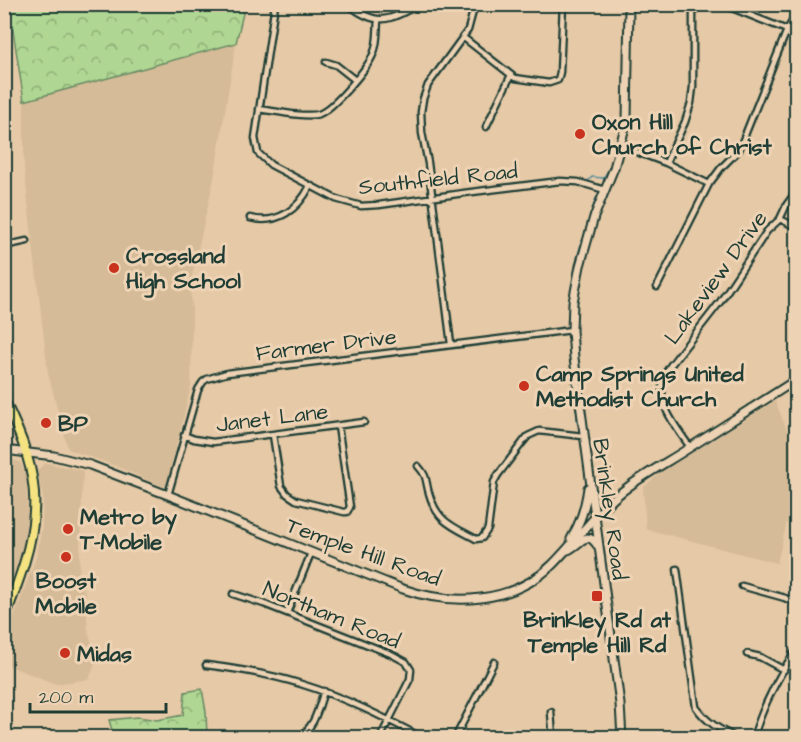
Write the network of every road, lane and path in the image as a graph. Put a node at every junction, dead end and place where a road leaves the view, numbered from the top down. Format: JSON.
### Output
{"nodes":[{"id":1,"x":275,"y":4,"type":"edge"},
{"id":2,"x":348,"y":4,"type":"edge"},
{"id":3,"x":419,"y":4,"type":"edge"},
{"id":4,"x":475,"y":4,"type":"edge"},
{"id":5,"x":562,"y":4,"type":"edge"},
{"id":6,"x":629,"y":4,"type":"edge"},
{"id":7,"x":693,"y":4,"type":"edge"},
{"id":8,"x":722,"y":4,"type":"edge"},
{"id":9,"x":796,"y":15,"type":"edge"},
{"id":10,"x":378,"y":20,"type":"junction"},
{"id":11,"x":787,"y":30,"type":"junction"},
{"id":12,"x":464,"y":38,"type":"junction"},
{"id":13,"x":326,"y":62,"type":"dead end"},
{"id":14,"x":511,"y":75,"type":"junction"},
{"id":15,"x":355,"y":80,"type":"junction"},
{"id":16,"x":259,"y":109,"type":"junction"},
{"id":17,"x":486,"y":127,"type":"dead end"},
{"id":18,"x":621,"y":146,"type":"junction"},
{"id":19,"x":666,"y":163,"type":"junction"},
{"id":20,"x":709,"y":184,"type":"junction"},
{"id":21,"x":310,"y":186,"type":"junction"},
{"id":22,"x":605,"y":190,"type":"junction"},
{"id":23,"x":796,"y":192,"type":"edge"},
{"id":24,"x":432,"y":197,"type":"junction"},
{"id":25,"x":250,"y":218,"type":"dead end"},
{"id":26,"x":780,"y":219,"type":"junction"},
{"id":27,"x":796,"y":227,"type":"edge"},
{"id":28,"x":27,"y":241,"type":"dead end"},
{"id":29,"x":4,"y":246,"type":"edge"},
{"id":30,"x":657,"y":287,"type":"dead end"},
{"id":31,"x":572,"y":330,"type":"junction"},
{"id":32,"x":451,"y":344,"type":"junction"},
{"id":33,"x":796,"y":380,"type":"edge"},
{"id":34,"x":4,"y":400,"type":"edge"},
{"id":35,"x":364,"y":422,"type":"dead end"},
{"id":36,"x":338,"y":426,"type":"junction"},
{"id":37,"x":184,"y":435,"type":"junction"},
{"id":38,"x":273,"y":435,"type":"junction"},
{"id":39,"x":583,"y":436,"type":"junction"},
{"id":40,"x":690,"y":447,"type":"junction"},
{"id":41,"x":4,"y":450,"type":"edge"},
{"id":42,"x":26,"y":452,"type":"junction"},
{"id":43,"x":418,"y":466,"type":"dead end"},
{"id":44,"x":589,"y":477,"type":"junction"},
{"id":45,"x":168,"y":495,"type":"junction"},
{"id":46,"x":595,"y":517,"type":"junction"},
{"id":47,"x":598,"y":547,"type":"junction"},
{"id":48,"x":564,"y":552,"type":"junction"},
{"id":49,"x":311,"y":553,"type":"junction"},
{"id":50,"x":677,"y":569,"type":"dead end"},
{"id":51,"x":742,"y":586,"type":"dead end"},
{"id":52,"x":233,"y":594,"type":"dead end"},
{"id":53,"x":796,"y":604,"type":"edge"},
{"id":54,"x":287,"y":613,"type":"junction"},
{"id":55,"x":4,"y":620,"type":"edge"},
{"id":56,"x":796,"y":650,"type":"edge"},
{"id":57,"x":747,"y":654,"type":"dead end"},
{"id":58,"x":494,"y":662,"type":"dead end"},
{"id":59,"x":206,"y":665,"type":"dead end"},
{"id":60,"x":784,"y":670,"type":"junction"},
{"id":61,"x":324,"y":691,"type":"junction"},
{"id":62,"x":550,"y":712,"type":"dead end"},
{"id":63,"x":389,"y":720,"type":"junction"},
{"id":64,"x":298,"y":738,"type":"edge"},
{"id":65,"x":380,"y":738,"type":"edge"},
{"id":66,"x":423,"y":738,"type":"edge"},
{"id":67,"x":455,"y":738,"type":"edge"},
{"id":68,"x":553,"y":738,"type":"edge"},
{"id":69,"x":622,"y":738,"type":"edge"},
{"id":70,"x":737,"y":738,"type":"edge"},
{"id":71,"x":753,"y":738,"type":"edge"}],
"edges":[{"from":1,"to":16,"type":"street","name":"Southfield Road"},
{"from":2,"to":10,"type":"street"},
{"from":3,"to":10,"type":"street"},
{"from":4,"to":12,"type":"street"},
{"from":5,"to":14,"type":"street"},
{"from":6,"to":18,"type":"main road","name":"Brinkley Road"},
{"from":7,"to":19,"type":"street"},
{"from":8,"to":11,"type":"street"},
{"from":9,"to":11,"type":"street"},
{"from":10,"to":15,"type":"street"},
{"from":11,"to":20,"type":"street"},
{"from":12,"to":14,"type":"street"},
{"from":12,"to":24,"type":"street"},
{"from":13,"to":15,"type":"street"},
{"from":14,"to":17,"type":"street"},
{"from":15,"to":16,"type":"street"},
{"from":16,"to":21,"type":"street","name":"Southfield Road"},
{"from":18,"to":19,"type":"street"},
{"from":18,"to":22,"type":"main road","name":"Brinkley Road"},
{"from":19,"to":20,"type":"street"},
{"from":20,"to":30,"type":"street"},
{"from":21,"to":24,"type":"street","name":"Southfield Road"},
{"from":21,"to":25,"type":"street"},
{"from":22,"to":24,"type":"street","name":"Southfield Road"},
{"from":22,"to":31,"type":"main road","name":"Brinkley Road"},
{"from":23,"to":26,"type":"street","name":"Lakeview Drive"},
{"from":24,"to":32,"type":"street"},
{"from":26,"to":27,"type":"street"},
{"from":26,"to":40,"type":"street","name":"Lakeview Drive"},
{"from":28,"to":29,"type":"street"},
{"from":31,"to":32,"type":"street","name":"Farmer Drive"},
{"from":31,"to":39,"type":"main road","name":"Brinkley Road"},
{"from":32,"to":37,"type":"street","name":"Farmer Drive"},
{"from":33,"to":40,"type":"main road","name":"Temple Hill Road"},
{"from":34,"to":42,"type":"main road"},
{"from":35,"to":36,"type":"street","name":"Janet Lane"},
{"from":36,"to":38,"type":"street","name":"Janet Lane"},
{"from":36,"to":38,"type":"street"},
{"from":37,"to":38,"type":"street","name":"Janet Lane"},
{"from":37,"to":45,"type":"street","name":"Farmer Drive"},
{"from":39,"to":43,"type":"street"},
{"from":39,"to":44,"type":"main road","name":"Brinkley Road"},
{"from":40,"to":46,"type":"main road","name":"Temple Hill Road"},
{"from":41,"to":42,"type":"main road","name":"Temple Hill Road"},
{"from":42,"to":45,"type":"main road","name":"Temple Hill Road"},
{"from":42,"to":55,"type":"main road"},
{"from":44,"to":46,"type":"main road","name":"Brinkley Road"},
{"from":44,"to":48,"type":"main road"},
{"from":45,"to":49,"type":"main road","name":"Temple Hill Road"},
{"from":46,"to":47,"type":"main road","name":"Brinkley Road"},
{"from":46,"to":48,"type":"main road","name":"Temple Hill Road"},
{"from":47,"to":48,"type":"main road"},
{"from":47,"to":69,"type":"main road","name":"Brinkley Road"},
{"from":48,"to":49,"type":"main road","name":"Temple Hill Road"},
{"from":49,"to":54,"type":"street"},
{"from":50,"to":70,"type":"street"},
{"from":51,"to":53,"type":"street"},
{"from":52,"to":54,"type":"street","name":"Northam Road"},
{"from":54,"to":63,"type":"street","name":"Northam Road"},
{"from":56,"to":60,"type":"street"},
{"from":57,"to":60,"type":"street"},
{"from":58,"to":67,"type":"street"},
{"from":59,"to":61,"type":"street"},
{"from":60,"to":71,"type":"street"},
{"from":61,"to":63,"type":"street"},
{"from":61,"to":64,"type":"street"},
{"from":62,"to":68,"type":"street"},
{"from":63,"to":65,"type":"street","name":"Northam Road"},
{"from":63,"to":66,"type":"street"}]}
